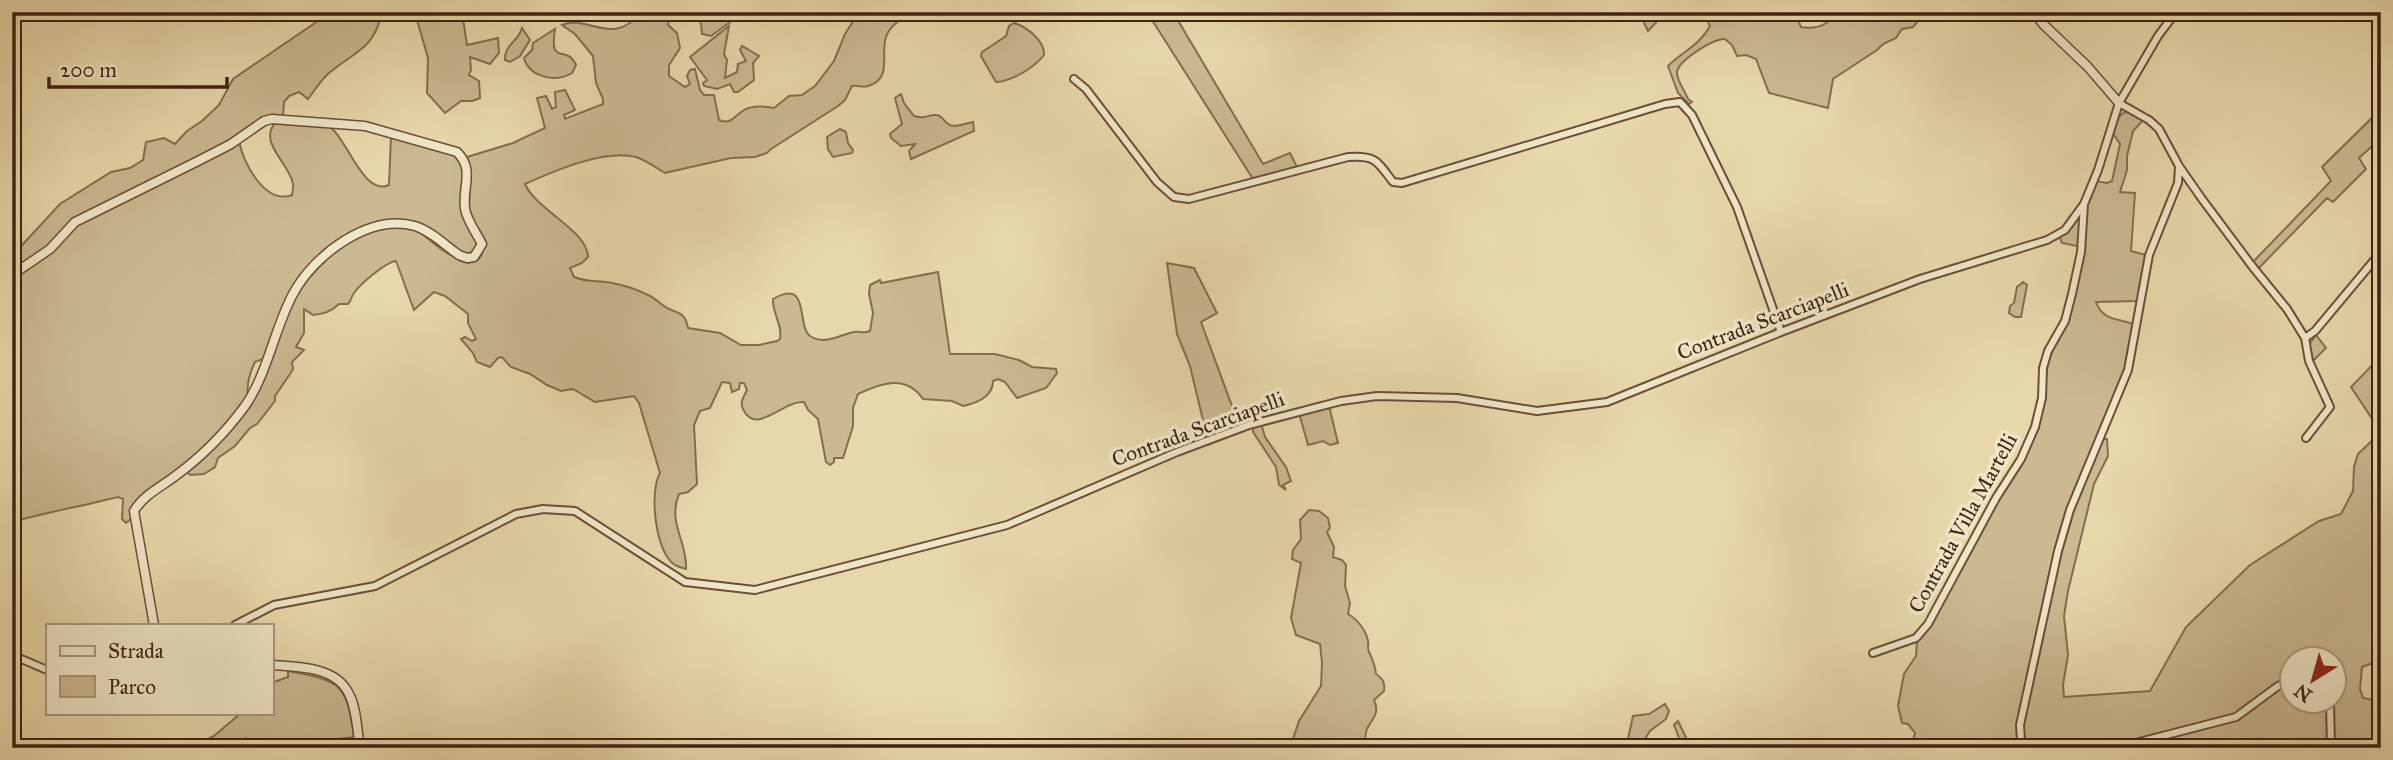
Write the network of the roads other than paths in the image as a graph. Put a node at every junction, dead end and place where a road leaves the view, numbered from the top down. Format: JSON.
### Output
{"nodes":[{"id":1,"x":2034,"y":12,"type":"edge"},
{"id":2,"x":2176,"y":12,"type":"edge"},
{"id":3,"x":1074,"y":79,"type":"dead end"},
{"id":4,"x":2119,"y":103,"type":"junction"},
{"id":5,"x":2179,"y":166,"type":"junction"},
{"id":6,"x":2084,"y":204,"type":"junction"},
{"id":7,"x":2381,"y":252,"type":"edge"},
{"id":8,"x":12,"y":275,"type":"edge"},
{"id":9,"x":1781,"y":332,"type":"junction"},
{"id":10,"x":2305,"y":338,"type":"junction"},
{"id":11,"x":2306,"y":438,"type":"dead end"},
{"id":12,"x":154,"y":624,"type":"edge"},
{"id":13,"x":237,"y":624,"type":"edge"},
{"id":14,"x":1873,"y":653,"type":"dead end"},
{"id":15,"x":12,"y":654,"type":"edge"},
{"id":16,"x":273,"y":665,"type":"edge"},
{"id":17,"x":46,"y":670,"type":"edge"},
{"id":18,"x":2278,"y":686,"type":"edge"},
{"id":19,"x":2330,"y":714,"type":"edge"},
{"id":20,"x":360,"y":748,"type":"edge"},
{"id":21,"x":2024,"y":748,"type":"edge"},
{"id":22,"x":2116,"y":748,"type":"edge"},
{"id":23,"x":2331,"y":748,"type":"edge"}],
"edges":[{"from":1,"to":4,"type":"street"},
{"from":2,"to":4,"type":"street","name":"Contrada Villa Martelli"},
{"from":3,"to":9,"type":"street"},
{"from":4,"to":5,"type":"street"},
{"from":4,"to":6,"type":"street","name":"Contrada Villa Martelli"},
{"from":5,"to":10,"type":"street"},
{"from":5,"to":21,"type":"street"},
{"from":6,"to":9,"type":"street","name":"Contrada Scarciapelli"},
{"from":6,"to":14,"type":"street","name":"Contrada Villa Martelli"},
{"from":7,"to":10,"type":"street"},
{"from":8,"to":12,"type":"street"},
{"from":9,"to":13,"type":"street","name":"Contrada Scarciapelli"},
{"from":10,"to":11,"type":"street"},
{"from":15,"to":17,"type":"street"},
{"from":16,"to":20,"type":"street"},
{"from":18,"to":22,"type":"street"},
{"from":19,"to":23,"type":"street"}]}
